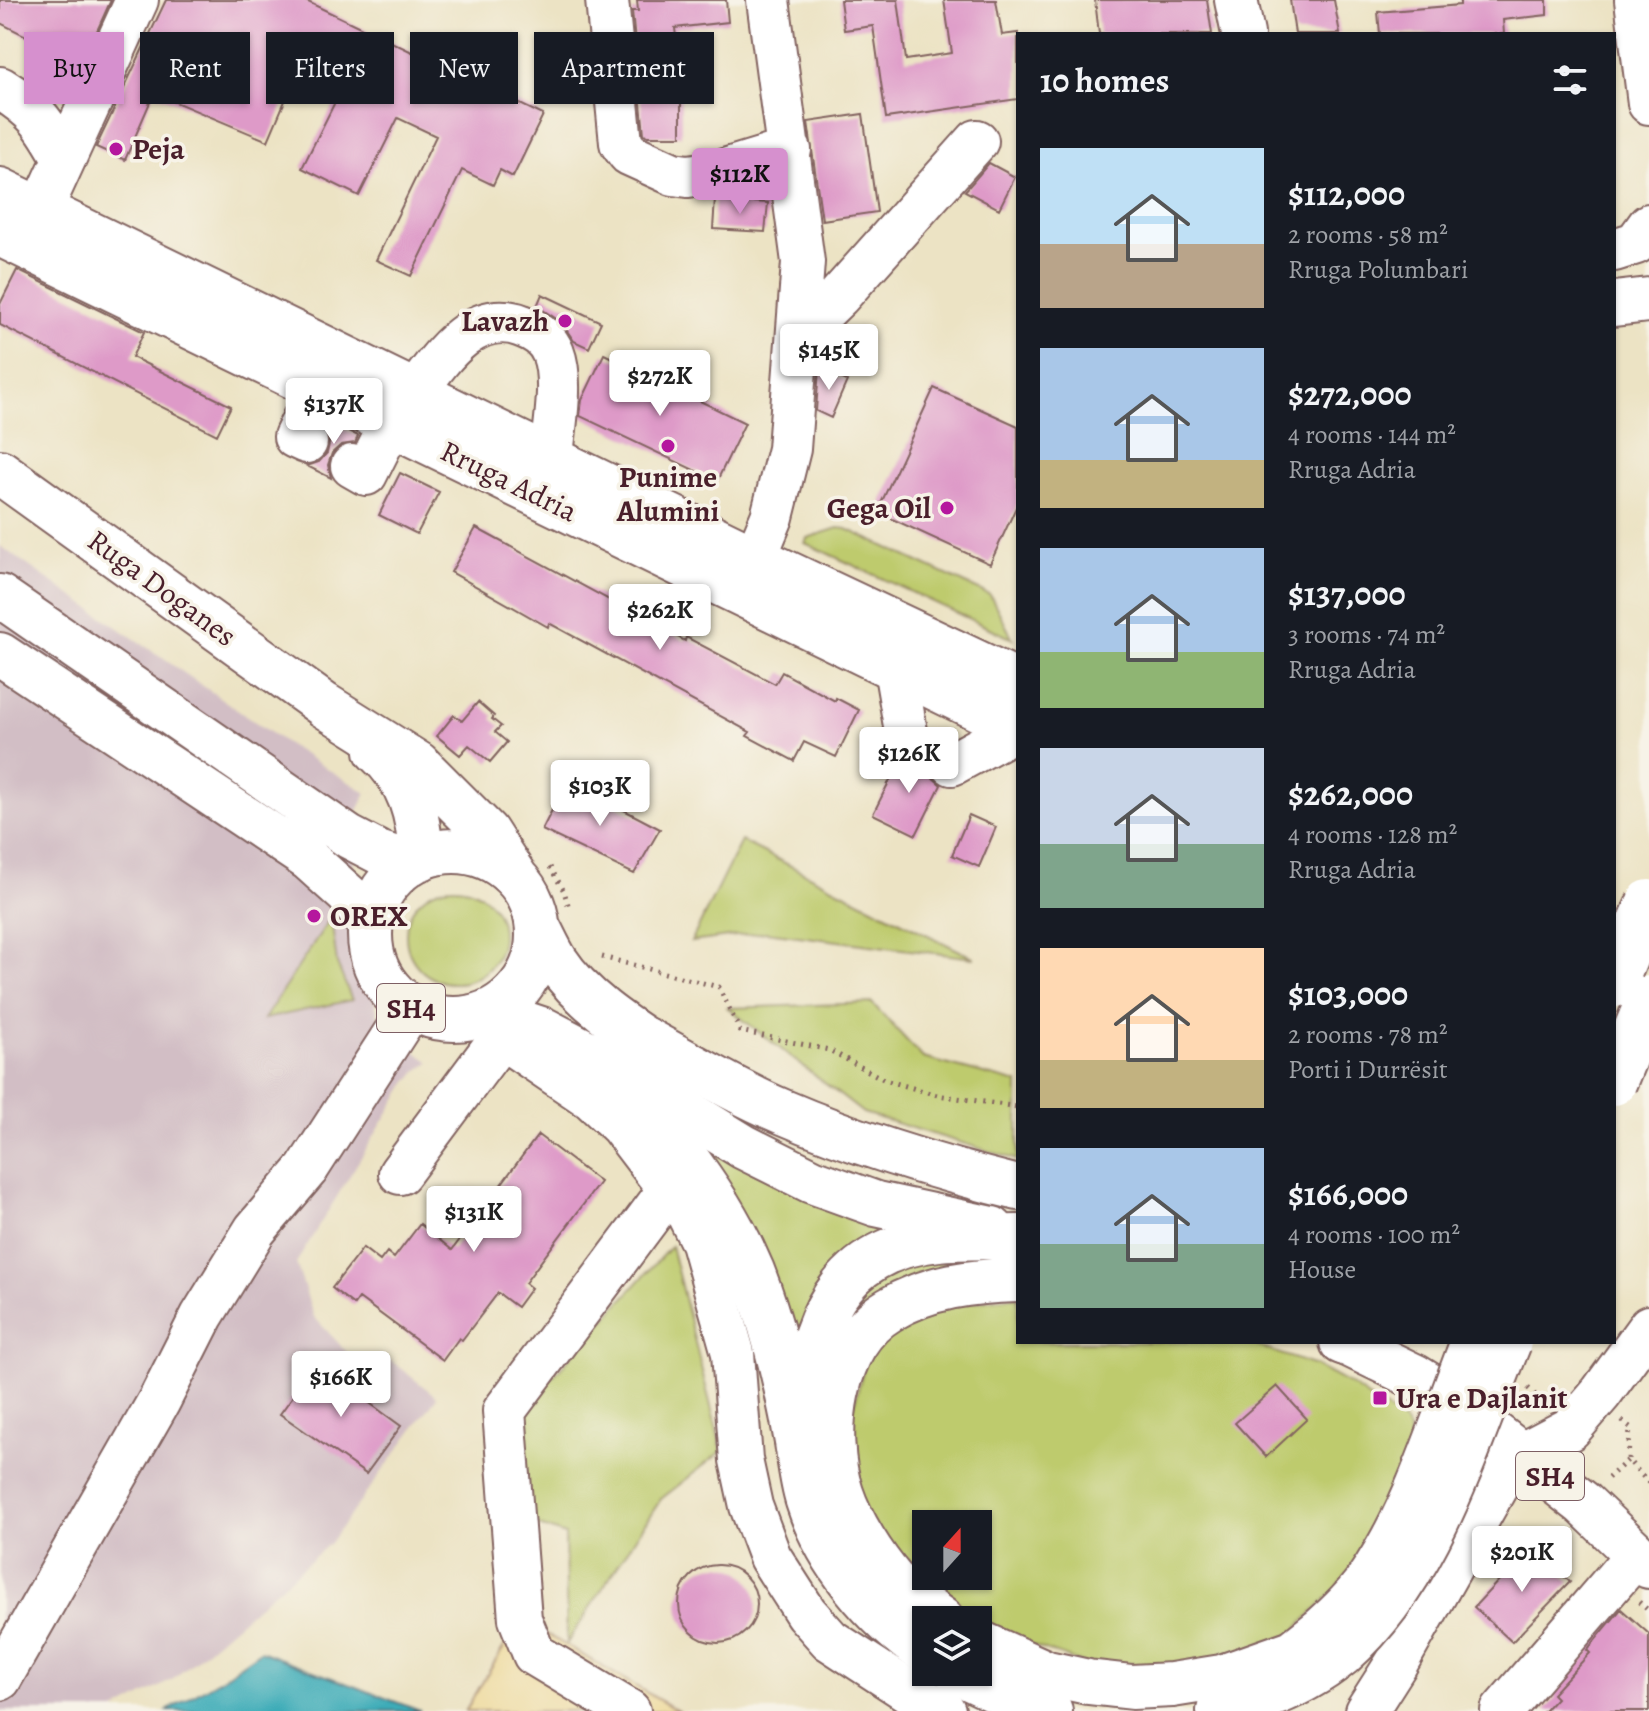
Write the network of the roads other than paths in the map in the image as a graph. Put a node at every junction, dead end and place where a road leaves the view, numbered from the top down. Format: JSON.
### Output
{"nodes":[{"id":1,"x":137,"y":0,"type":"edge"},
{"id":2,"x":607,"y":0,"type":"edge"},
{"id":3,"x":768,"y":0,"type":"edge"},
{"id":4,"x":1236,"y":0,"type":"edge"},
{"id":5,"x":1636,"y":0,"type":"edge"},
{"id":6,"x":1243,"y":32,"type":"edge"},
{"id":7,"x":0,"y":88,"type":"edge"},
{"id":8,"x":1649,"y":103,"type":"edge"},
{"id":9,"x":977,"y":141,"type":"dead end"},
{"id":10,"x":790,"y":150,"type":"junction"},
{"id":11,"x":64,"y":158,"type":"junction"},
{"id":12,"x":0,"y":190,"type":"edge"},
{"id":13,"x":41,"y":210,"type":"junction"},
{"id":14,"x":1649,"y":225,"type":"edge"},
{"id":15,"x":0,"y":234,"type":"edge"},
{"id":16,"x":1616,"y":249,"type":"edge"},
{"id":17,"x":1649,"y":300,"type":"edge"},
{"id":18,"x":1616,"y":304,"type":"edge"},
{"id":19,"x":1649,"y":326,"type":"edge"},
{"id":20,"x":1616,"y":327,"type":"edge"},
{"id":21,"x":799,"y":335,"type":"junction"},
{"id":22,"x":318,"y":389,"type":"junction"},
{"id":23,"x":403,"y":409,"type":"junction"},
{"id":24,"x":306,"y":442,"type":"dead end"},
{"id":25,"x":552,"y":458,"type":"junction"},
{"id":26,"x":352,"y":466,"type":"dead end"},
{"id":27,"x":0,"y":472,"type":"edge"},
{"id":28,"x":755,"y":558,"type":"junction"},
{"id":29,"x":0,"y":596,"type":"edge"},
{"id":30,"x":0,"y":654,"type":"edge"},
{"id":31,"x":895,"y":668,"type":"junction"},
{"id":32,"x":1016,"y":681,"type":"edge"},
{"id":33,"x":324,"y":705,"type":"junction"},
{"id":34,"x":1016,"y":727,"type":"edge"},
{"id":35,"x":1016,"y":729,"type":"edge"},
{"id":36,"x":908,"y":743,"type":"dead end"},
{"id":37,"x":952,"y":764,"type":"dead end"},
{"id":38,"x":416,"y":860,"type":"junction"},
{"id":39,"x":515,"y":877,"type":"junction"},
{"id":40,"x":1649,"y":902,"type":"edge"},
{"id":41,"x":370,"y":927,"type":"junction"},
{"id":42,"x":538,"y":927,"type":"junction"},
{"id":43,"x":1616,"y":969,"type":"edge"},
{"id":44,"x":1616,"y":980,"type":"edge"},
{"id":45,"x":1649,"y":982,"type":"edge"},
{"id":46,"x":1649,"y":998,"type":"edge"},
{"id":47,"x":411,"y":1008,"type":"junction"},
{"id":48,"x":1616,"y":1012,"type":"edge"},
{"id":49,"x":496,"y":1025,"type":"junction"},
{"id":50,"x":1649,"y":1027,"type":"edge"},
{"id":51,"x":646,"y":1040,"type":"junction"},
{"id":52,"x":607,"y":1063,"type":"junction"},
{"id":53,"x":1616,"y":1078,"type":"edge"},
{"id":54,"x":400,"y":1173,"type":"dead end"},
{"id":55,"x":1016,"y":1187,"type":"edge"},
{"id":56,"x":669,"y":1190,"type":"junction"},
{"id":57,"x":1016,"y":1234,"type":"edge"},
{"id":58,"x":1016,"y":1235,"type":"edge"},
{"id":59,"x":1016,"y":1235,"type":"edge"},
{"id":60,"x":1016,"y":1280,"type":"edge"},
{"id":61,"x":1649,"y":1327,"type":"edge"},
{"id":62,"x":1348,"y":1344,"type":"edge"},
{"id":63,"x":1472,"y":1344,"type":"edge"},
{"id":64,"x":1508,"y":1344,"type":"edge"},
{"id":65,"x":797,"y":1441,"type":"junction"},
{"id":66,"x":1533,"y":1447,"type":"junction"},
{"id":67,"x":1645,"y":1548,"type":"edge"},
{"id":68,"x":924,"y":1606,"type":"edge"},
{"id":69,"x":912,"y":1642,"type":"edge"},
{"id":70,"x":1332,"y":1642,"type":"junction"},
{"id":71,"x":992,"y":1648,"type":"edge"},
{"id":72,"x":0,"y":1679,"type":"edge"},
{"id":73,"x":987,"y":1686,"type":"edge"},
{"id":74,"x":629,"y":1711,"type":"edge"},
{"id":75,"x":944,"y":1711,"type":"edge"},
{"id":76,"x":1050,"y":1711,"type":"edge"},
{"id":77,"x":1219,"y":1711,"type":"edge"},
{"id":78,"x":1366,"y":1711,"type":"edge"},
{"id":79,"x":1502,"y":1711,"type":"edge"}],
"edges":[{"from":1,"to":11,"type":"street"},
{"from":2,"to":10,"type":"street"},
{"from":3,"to":10,"type":"street"},
{"from":4,"to":6,"type":"street"},
{"from":5,"to":8,"type":"street"},
{"from":7,"to":11,"type":"street"},
{"from":9,"to":21,"type":"street"},
{"from":10,"to":21,"type":"street"},
{"from":11,"to":13,"type":"street"},
{"from":12,"to":13,"type":"main road","name":"Rruga Adria"},
{"from":13,"to":23,"type":"main road","name":"Rruga Adria"},
{"from":14,"to":16,"type":"street"},
{"from":15,"to":22,"type":"main road","name":"Rruga Adria"},
{"from":17,"to":18,"type":"main road"},
{"from":19,"to":20,"type":"main road"},
{"from":21,"to":28,"type":"street"},
{"from":22,"to":23,"type":"main road","name":"Rruga Adria"},
{"from":22,"to":24,"type":"street"},
{"from":23,"to":25,"type":"main road","name":"Rruga Adria"},
{"from":23,"to":25,"type":"street"},
{"from":23,"to":26,"type":"street"},
{"from":23,"to":31,"type":"main road","name":"Rruga Adria"},
{"from":25,"to":28,"type":"main road","name":"Rruga Adria"},
{"from":27,"to":33,"type":"main road","name":"Ruga Doganes"},
{"from":28,"to":32,"type":"main road","name":"Rruga Adria"},
{"from":29,"to":38,"type":"street"},
{"from":30,"to":41,"type":"street"},
{"from":31,"to":34,"type":"main road","name":"Rruga Adria"},
{"from":31,"to":36,"type":"street"},
{"from":33,"to":38,"type":"main road"},
{"from":33,"to":39,"type":"main road"},
{"from":35,"to":37,"type":"street"},
{"from":38,"to":39,"type":"main road"},
{"from":38,"to":41,"type":"main road"},
{"from":39,"to":42,"type":"main road","number":"SH4"},
{"from":40,"to":44,"type":"main road","bridge":true},
{"from":41,"to":47,"type":"main road","number":"SH4"},
{"from":42,"to":49,"type":"main road","number":"SH4"},
{"from":42,"to":51,"type":"main road","number":"SH4"},
{"from":43,"to":45,"type":"main road"},
{"from":46,"to":53,"type":"main road","bridge":true},
{"from":47,"to":49,"type":"main road","number":"SH4"},
{"from":47,"to":72,"type":"street"},
{"from":48,"to":50,"type":"main road"},
{"from":49,"to":52,"type":"main road","number":"SH4"},
{"from":49,"to":54,"type":"street"},
{"from":49,"to":56,"type":"street"},
{"from":51,"to":55,"type":"main road"},
{"from":51,"to":57,"type":"main road","number":"SH4"},
{"from":52,"to":58,"type":"main road","number":"SH4"},
{"from":52,"to":65,"type":"main road"},
{"from":56,"to":74,"type":"street"},
{"from":56,"to":75,"type":"street"},
{"from":59,"to":65,"type":"main road"},
{"from":60,"to":68,"type":"main road"},
{"from":61,"to":66,"type":"street"},
{"from":62,"to":66,"type":"main road","number":"SH4"},
{"from":63,"to":70,"type":"main road","bridge":true},
{"from":64,"to":70,"type":"main road","bridge":true},
{"from":65,"to":69,"type":"main road"},
{"from":66,"to":67,"type":"main road","number":"SH4"},
{"from":66,"to":67,"type":"main road","number":"SH4"},
{"from":66,"to":78,"type":"street"},
{"from":67,"to":79,"type":"street"},
{"from":70,"to":71,"type":"main road"},
{"from":70,"to":77,"type":"main road"},
{"from":73,"to":76,"type":"main road"}]}
